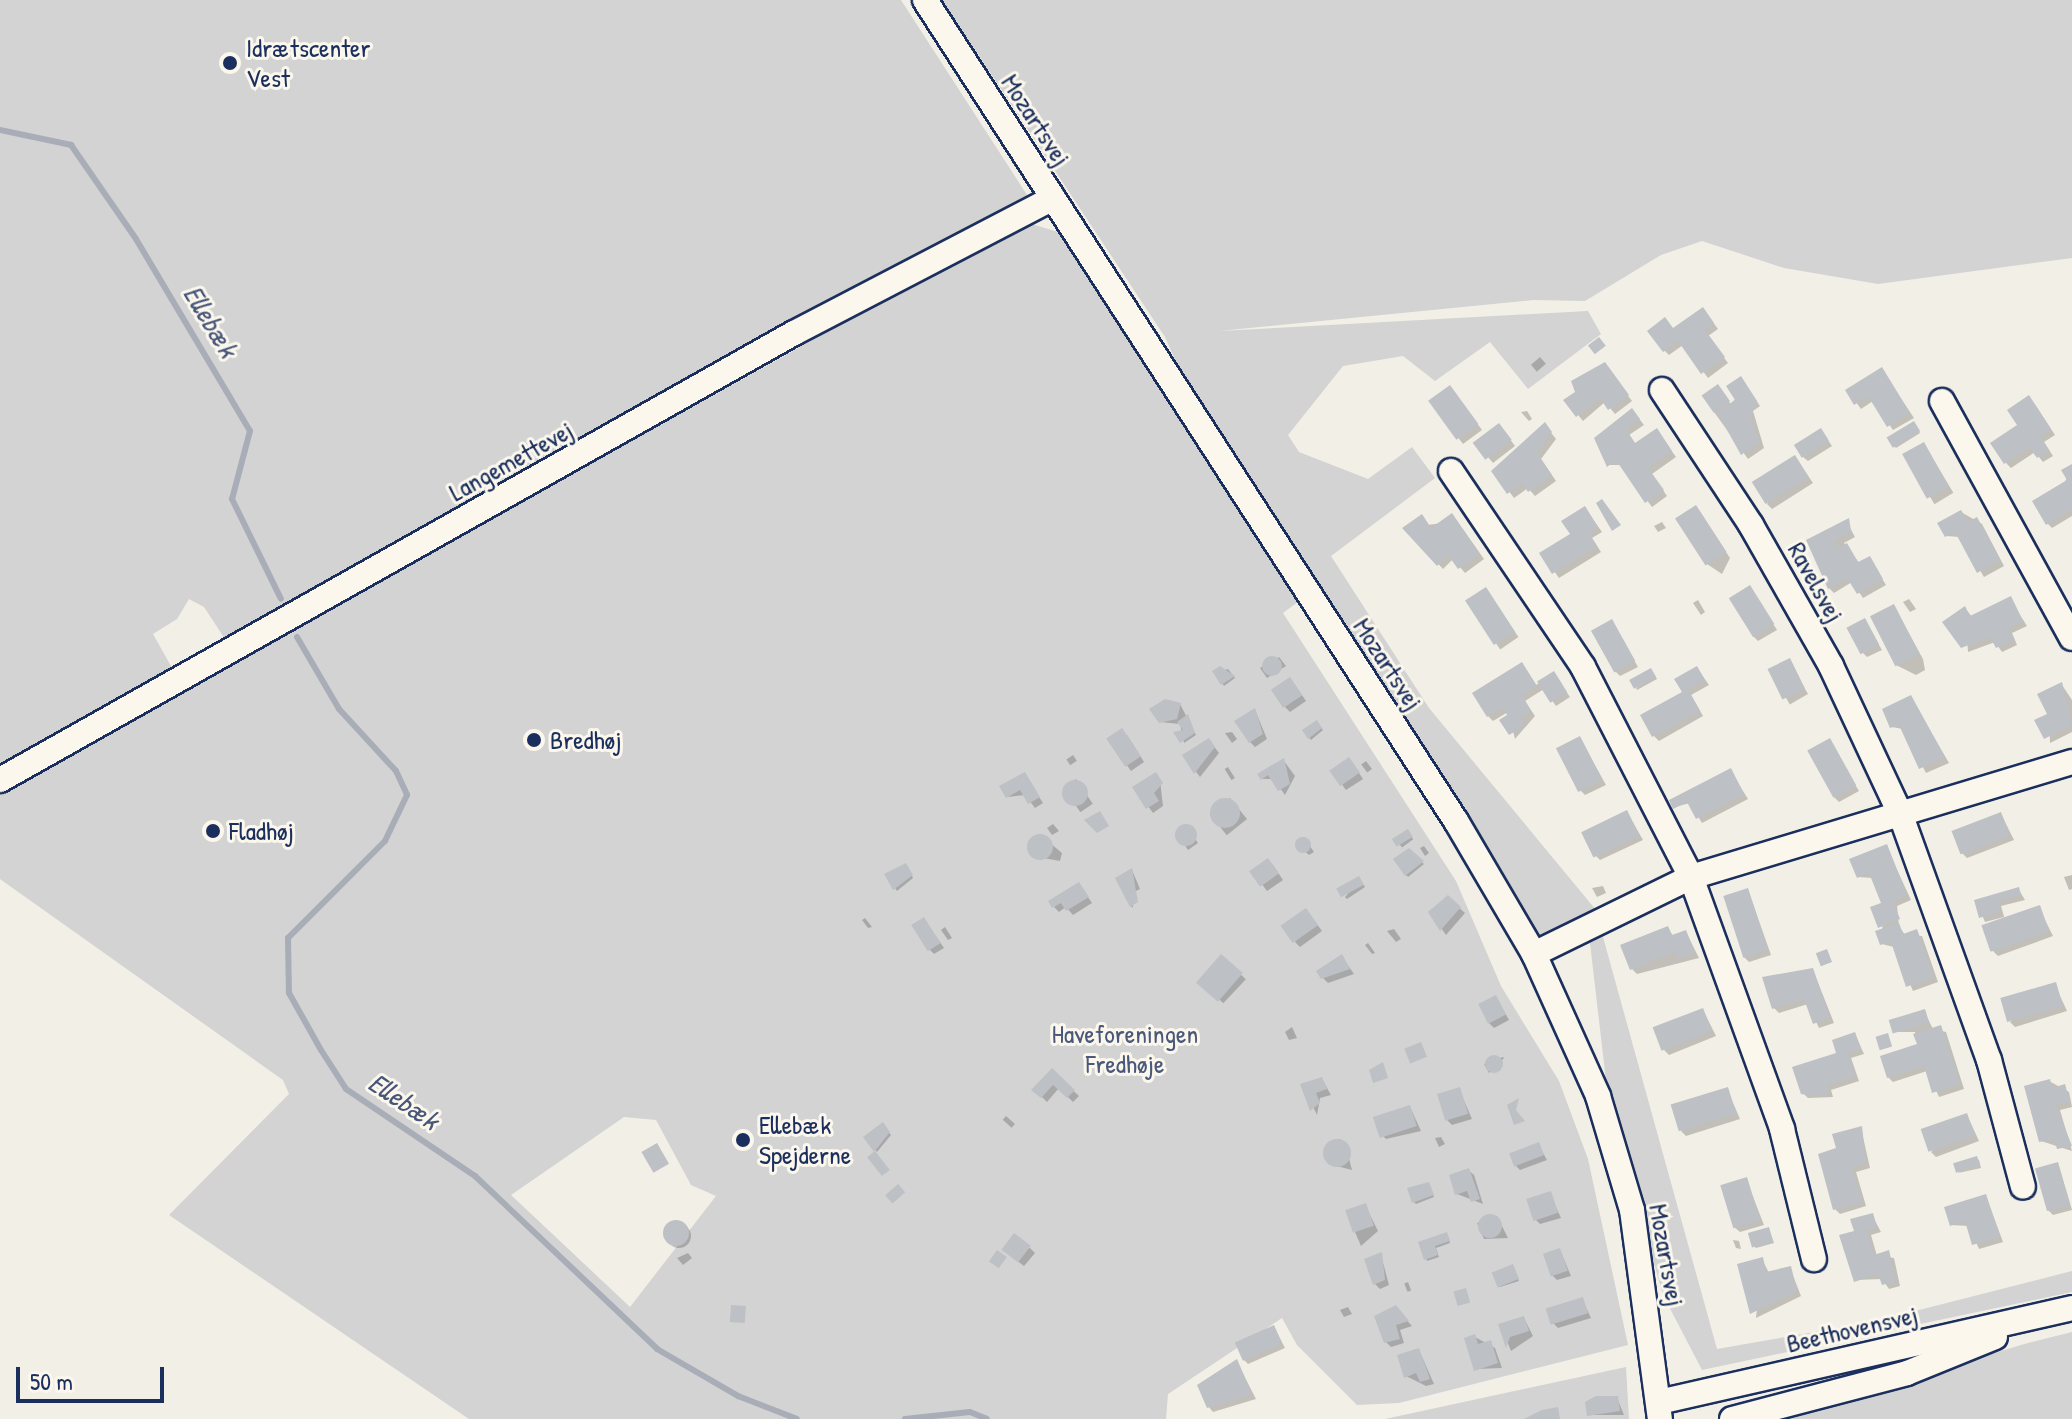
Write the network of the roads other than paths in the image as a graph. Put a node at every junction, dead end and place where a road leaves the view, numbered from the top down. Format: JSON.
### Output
{"nodes":[{"id":1,"x":925,"y":0,"type":"edge"},
{"id":2,"x":1053,"y":198,"type":"junction"},
{"id":3,"x":1662,"y":390,"type":"dead end"},
{"id":4,"x":1942,"y":401,"type":"dead end"},
{"id":5,"x":1451,"y":471,"type":"dead end"},
{"id":6,"x":2072,"y":638,"type":"edge"},
{"id":7,"x":2072,"y":762,"type":"edge"},
{"id":8,"x":0,"y":780,"type":"edge"},
{"id":9,"x":1900,"y":813,"type":"junction"},
{"id":10,"x":1691,"y":877,"type":"junction"},
{"id":11,"x":1534,"y":954,"type":"junction"},
{"id":12,"x":2023,"y":1187,"type":"dead end"},
{"id":13,"x":1814,"y":1259,"type":"dead end"},
{"id":14,"x":2064,"y":1310,"type":"edge"},
{"id":15,"x":1660,"y":1411,"type":"edge"},
{"id":16,"x":1732,"y":1419,"type":"edge"}],
"edges":[{"from":1,"to":2,"type":"street","name":"Mozartsvej"},
{"from":2,"to":8,"type":"street","name":"Langemettevej"},
{"from":2,"to":11,"type":"street","name":"Mozartsvej"},
{"from":3,"to":9,"type":"street","name":"Ravelsvej"},
{"from":4,"to":6,"type":"street"},
{"from":5,"to":10,"type":"street"},
{"from":7,"to":9,"type":"street"},
{"from":9,"to":10,"type":"street"},
{"from":9,"to":12,"type":"street","name":"Ravelsvej"},
{"from":10,"to":11,"type":"street"},
{"from":10,"to":13,"type":"street"},
{"from":11,"to":15,"type":"street","name":"Mozartsvej"},
{"from":14,"to":15,"type":"street","name":"Beethovensvej"},
{"from":14,"to":16,"type":"street","name":"Beethovensvej"}]}
